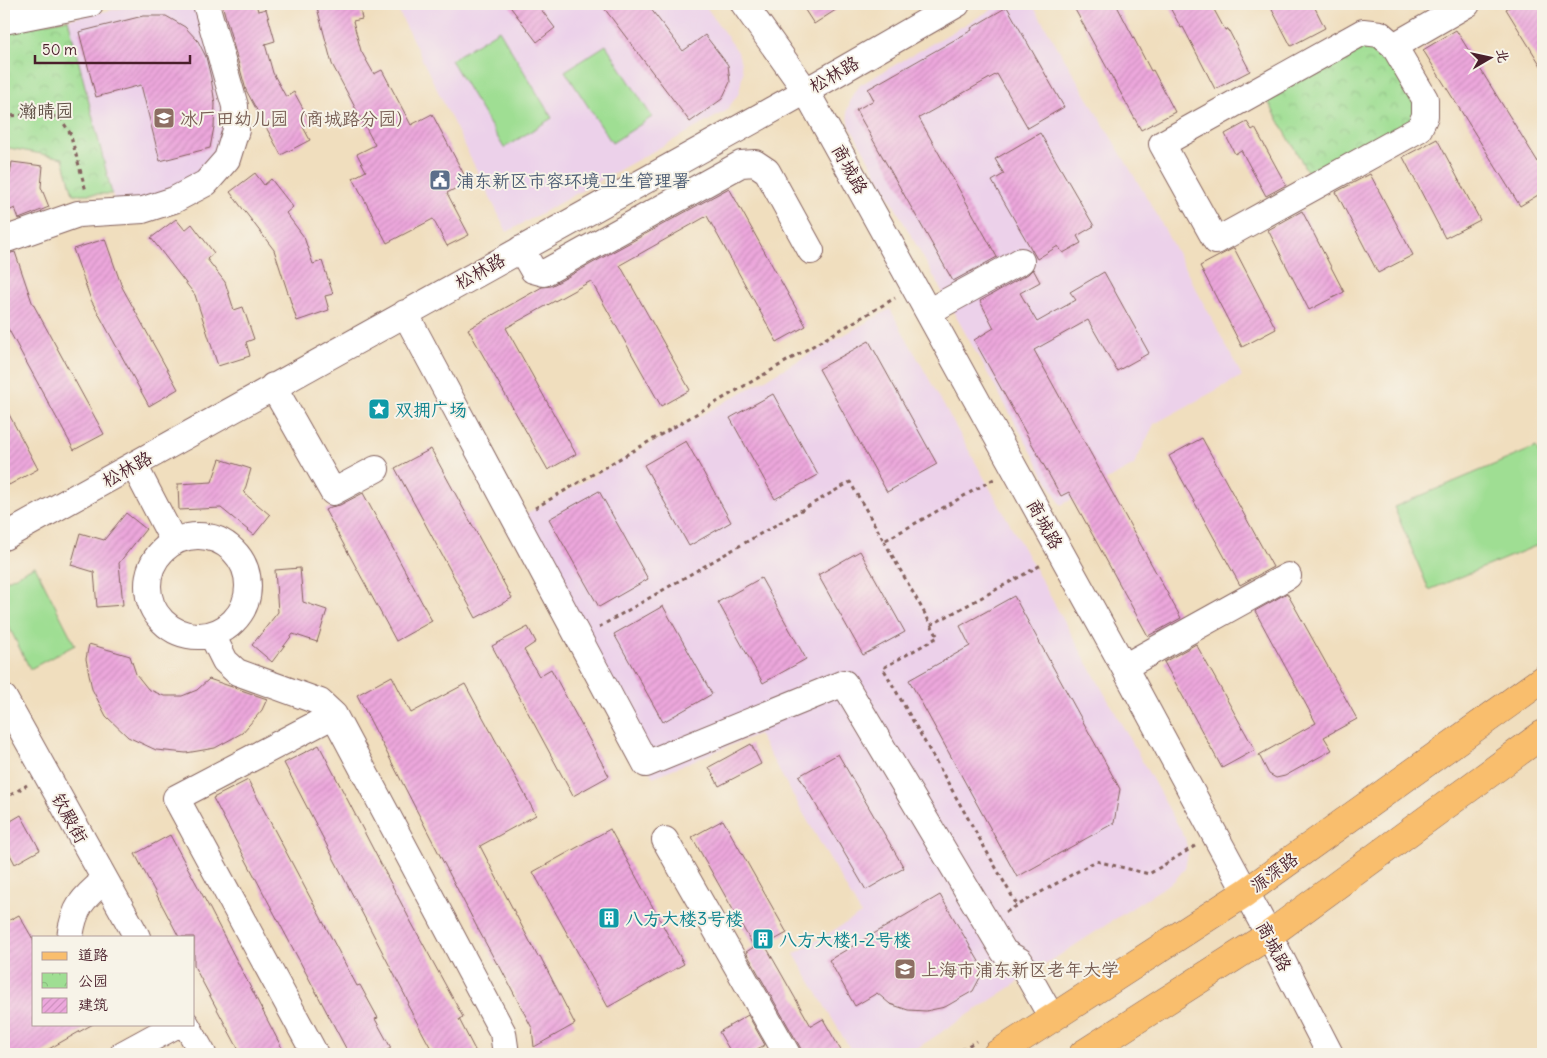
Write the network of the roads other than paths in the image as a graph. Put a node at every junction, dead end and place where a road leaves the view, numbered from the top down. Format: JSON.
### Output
{"nodes":[{"id":1,"x":90,"y":4,"type":"edge"},
{"id":2,"x":206,"y":4,"type":"edge"},
{"id":3,"x":744,"y":4,"type":"edge"},
{"id":4,"x":956,"y":4,"type":"edge"},
{"id":5,"x":1467,"y":4,"type":"edge"},
{"id":6,"x":4,"y":21,"type":"edge"},
{"id":7,"x":1394,"y":46,"type":"junction"},
{"id":8,"x":806,"y":90,"type":"junction"},
{"id":9,"x":4,"y":240,"type":"edge"},
{"id":10,"x":521,"y":248,"type":"junction"},
{"id":11,"x":811,"y":251,"type":"dead end"},
{"id":12,"x":1021,"y":261,"type":"dead end"},
{"id":13,"x":928,"y":312,"type":"junction"},
{"id":14,"x":405,"y":313,"type":"junction"},
{"id":15,"x":273,"y":386,"type":"junction"},
{"id":16,"x":134,"y":465,"type":"junction"},
{"id":17,"x":376,"y":469,"type":"dead end"},
{"id":18,"x":4,"y":537,"type":"edge"},
{"id":19,"x":174,"y":542,"type":"junction"},
{"id":20,"x":1288,"y":576,"type":"dead end"},
{"id":21,"x":212,"y":635,"type":"junction"},
{"id":22,"x":1124,"y":667,"type":"junction"},
{"id":23,"x":1543,"y":679,"type":"edge"},
{"id":24,"x":4,"y":698,"type":"edge"},
{"id":25,"x":334,"y":715,"type":"junction"},
{"id":26,"x":1543,"y":734,"type":"edge"},
{"id":27,"x":665,"y":840,"type":"dead end"},
{"id":28,"x":105,"y":880,"type":"junction"},
{"id":29,"x":1245,"y":893,"type":"junction"},
{"id":30,"x":1269,"y":935,"type":"junction"},
{"id":31,"x":70,"y":936,"type":"edge"},
{"id":32,"x":136,"y":936,"type":"edge"},
{"id":33,"x":1052,"y":1018,"type":"junction"},
{"id":34,"x":174,"y":1026,"type":"edge"},
{"id":35,"x":187,"y":1026,"type":"edge"},
{"id":36,"x":123,"y":1054,"type":"edge"},
{"id":37,"x":203,"y":1054,"type":"edge"},
{"id":38,"x":315,"y":1054,"type":"edge"},
{"id":39,"x":506,"y":1054,"type":"edge"},
{"id":40,"x":787,"y":1054,"type":"edge"},
{"id":41,"x":996,"y":1054,"type":"edge"},
{"id":42,"x":1083,"y":1054,"type":"edge"},
{"id":43,"x":1330,"y":1054,"type":"edge"}],
"edges":[{"from":1,"to":6,"type":"street"},
{"from":2,"to":9,"type":"street"},
{"from":3,"to":8,"type":"street","name":"商城路"},
{"from":4,"to":8,"type":"street","name":"松林路"},
{"from":5,"to":7,"type":"street"},
{"from":7,"to":7,"type":"street"},
{"from":8,"to":10,"type":"street","name":"松林路"},
{"from":8,"to":13,"type":"street","name":"商城路"},
{"from":10,"to":11,"type":"street"},
{"from":10,"to":14,"type":"street","name":"松林路"},
{"from":12,"to":13,"type":"street"},
{"from":13,"to":22,"type":"street","name":"商城路"},
{"from":14,"to":15,"type":"street","name":"松林路"},
{"from":14,"to":33,"type":"street"},
{"from":15,"to":16,"type":"street","name":"松林路"},
{"from":15,"to":17,"type":"street"},
{"from":16,"to":18,"type":"street","name":"松林路"},
{"from":16,"to":19,"type":"street"},
{"from":19,"to":21,"type":"street"},
{"from":19,"to":21,"type":"street"},
{"from":20,"to":22,"type":"street"},
{"from":21,"to":25,"type":"street"},
{"from":22,"to":29,"type":"street","name":"商城路"},
{"from":23,"to":29,"type":"main road","name":"源深路"},
{"from":24,"to":28,"type":"street","name":"钦殿街"},
{"from":25,"to":38,"type":"street"},
{"from":25,"to":39,"type":"street"},
{"from":26,"to":30,"type":"main road"},
{"from":27,"to":40,"type":"street"},
{"from":28,"to":31,"type":"street"},
{"from":28,"to":32,"type":"street","name":"钦殿街"},
{"from":29,"to":30,"type":"street","name":"商城路"},
{"from":29,"to":33,"type":"main road","name":"源深路"},
{"from":30,"to":42,"type":"main road"},
{"from":30,"to":43,"type":"street","name":"商城路"},
{"from":33,"to":41,"type":"main road","name":"源深路"},
{"from":34,"to":36,"type":"street"},
{"from":35,"to":37,"type":"street"}]}
